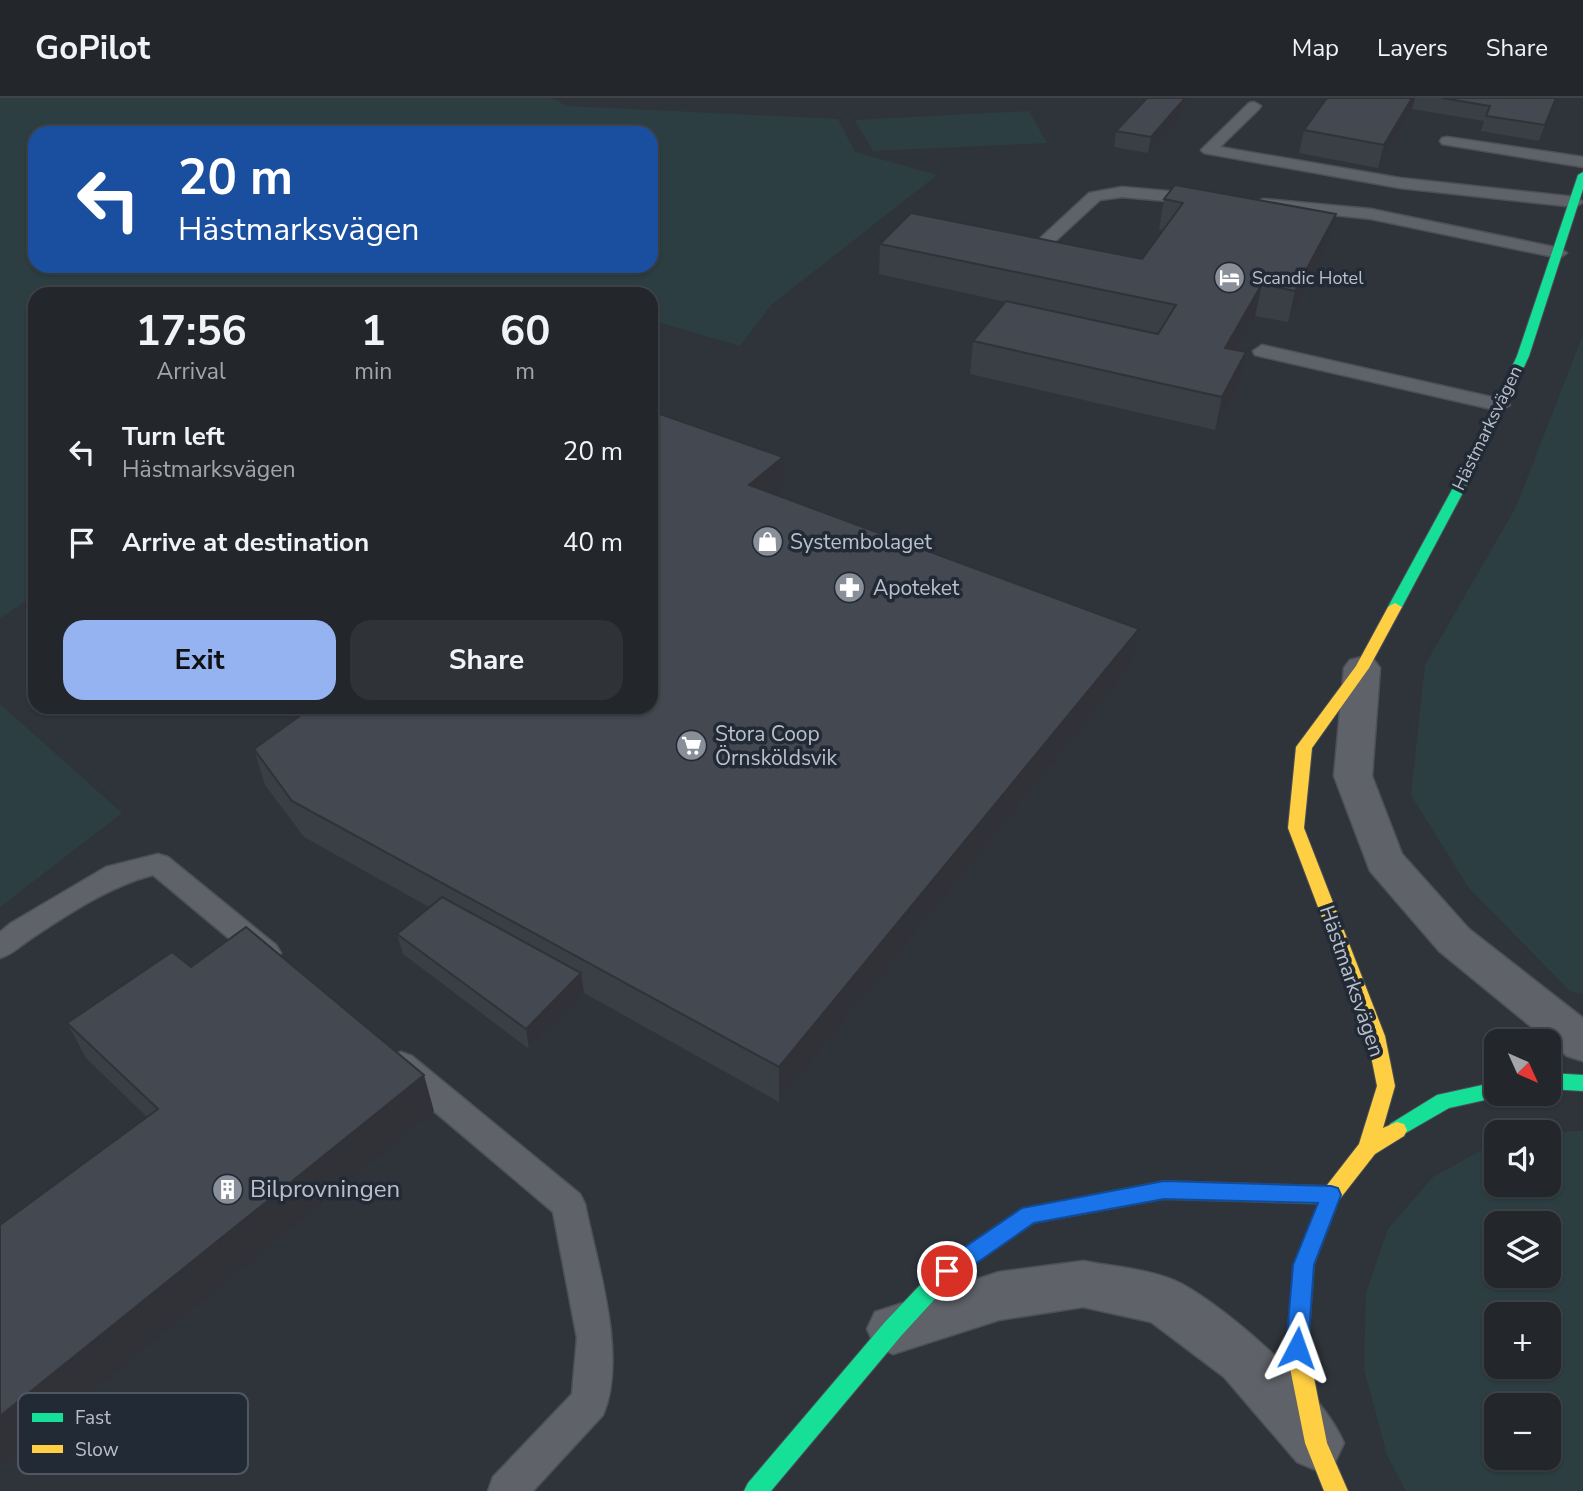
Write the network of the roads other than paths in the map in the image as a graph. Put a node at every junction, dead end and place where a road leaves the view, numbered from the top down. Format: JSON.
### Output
{"nodes":[{"id":1,"x":1254,"y":106,"type":"dead end"},
{"id":2,"x":1447,"y":141,"type":"dead end"},
{"id":3,"x":1583,"y":162,"type":"edge"},
{"id":4,"x":1583,"y":175,"type":"edge"},
{"id":5,"x":1219,"y":201,"type":"edge"},
{"id":6,"x":1575,"y":202,"type":"junction"},
{"id":7,"x":1247,"y":203,"type":"edge"},
{"id":8,"x":1043,"y":243,"type":"edge"},
{"id":9,"x":1559,"y":253,"type":"junction"},
{"id":10,"x":1262,"y":351,"type":"dead end"},
{"id":11,"x":1500,"y":405,"type":"junction"},
{"id":12,"x":1362,"y":668,"type":"junction"},
{"id":13,"x":0,"y":947,"type":"edge"},
{"id":14,"x":284,"y":968,"type":"edge"},
{"id":15,"x":1583,"y":1044,"type":"edge"},
{"id":16,"x":379,"y":1047,"type":"edge"},
{"id":17,"x":1561,"y":1082,"type":"edge"},
{"id":18,"x":1583,"y":1083,"type":"edge"},
{"id":19,"x":1484,"y":1093,"type":"edge"},
{"id":20,"x":1368,"y":1148,"type":"junction"},
{"id":21,"x":1331,"y":1195,"type":"junction"},
{"id":22,"x":893,"y":1329,"type":"junction"},
{"id":23,"x":1316,"y":1443,"type":"junction"},
{"id":24,"x":507,"y":1491,"type":"edge"},
{"id":25,"x":756,"y":1491,"type":"edge"},
{"id":26,"x":1336,"y":1491,"type":"edge"}],
"edges":[{"from":1,"to":6,"type":"lane"},
{"from":2,"to":3,"type":"lane"},
{"from":4,"to":6,"type":"main road","name":"Hästmarksvägen"},
{"from":5,"to":8,"type":"lane"},
{"from":6,"to":9,"type":"main road","name":"Hästmarksvägen"},
{"from":7,"to":9,"type":"lane"},
{"from":9,"to":11,"type":"main road","name":"Hästmarksvägen"},
{"from":10,"to":11,"type":"lane"},
{"from":11,"to":12,"type":"main road","name":"Hästmarksvägen"},
{"from":12,"to":15,"type":"street","name":"Hästmarksvägen"},
{"from":12,"to":20,"type":"main road","name":"Hästmarksvägen"},
{"from":13,"to":14,"type":"lane"},
{"from":16,"to":24,"type":"lane"},
{"from":17,"to":18,"type":"main road"},
{"from":19,"to":20,"type":"main road"},
{"from":20,"to":21,"type":"main road"},
{"from":21,"to":22,"type":"main road"},
{"from":21,"to":23,"type":"main road"},
{"from":22,"to":23,"type":"street"},
{"from":22,"to":25,"type":"main road"},
{"from":23,"to":26,"type":"main road"}]}
